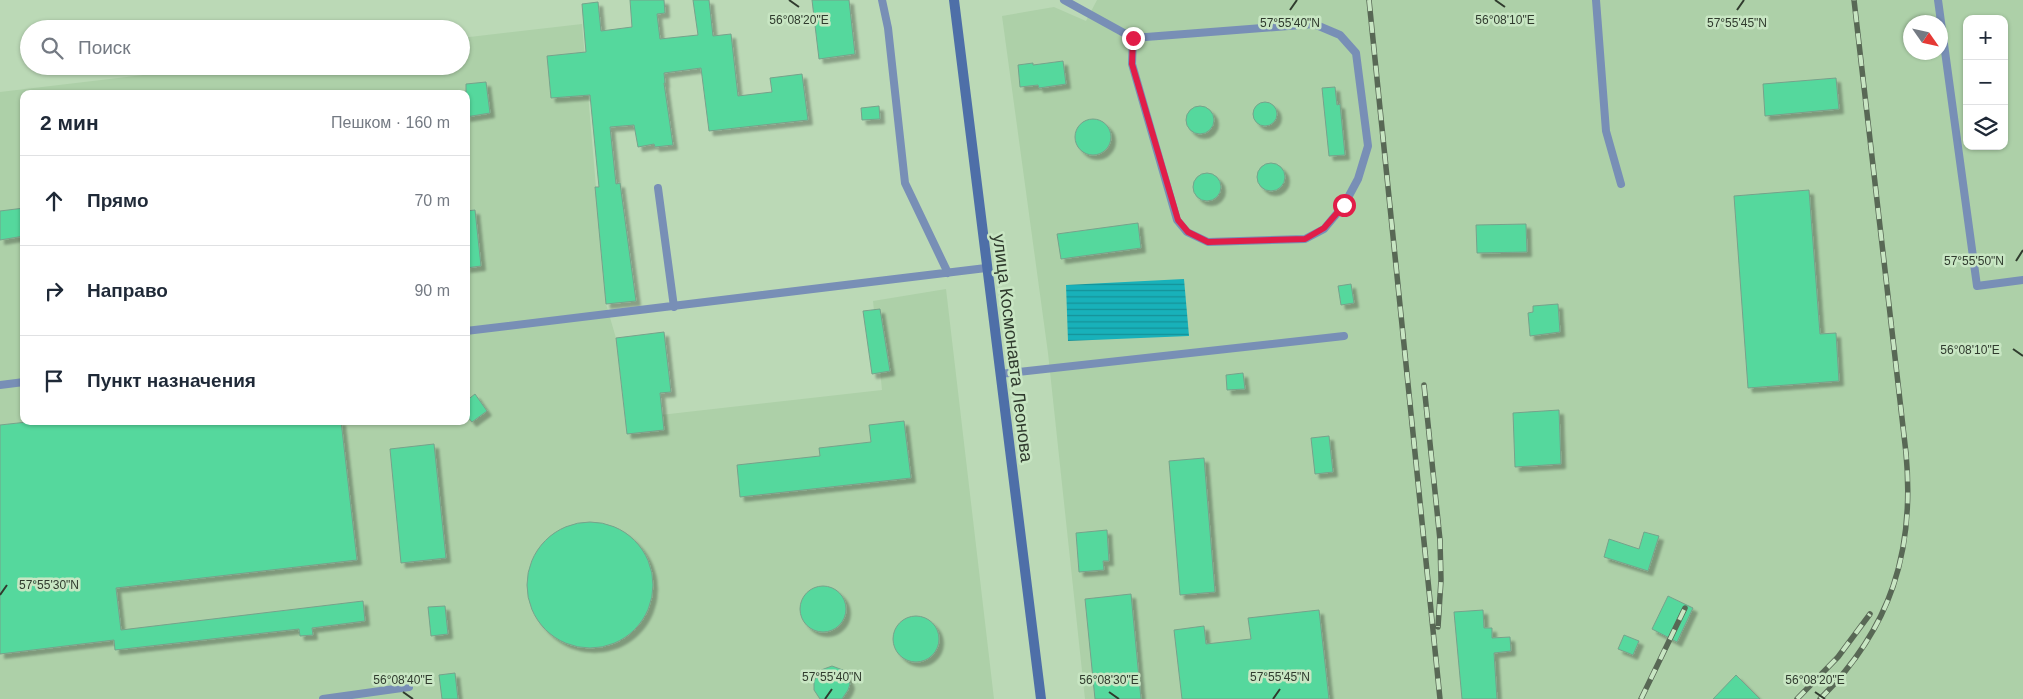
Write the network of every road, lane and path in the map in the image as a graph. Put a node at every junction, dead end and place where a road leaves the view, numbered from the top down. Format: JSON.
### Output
{"nodes":[{"id":1,"x":882,"y":0,"type":"edge"},
{"id":2,"x":954,"y":0,"type":"edge"},
{"id":3,"x":1064,"y":0,"type":"edge"},
{"id":4,"x":1596,"y":0,"type":"edge"},
{"id":5,"x":1938,"y":0,"type":"edge"},
{"id":6,"x":1133,"y":38,"type":"junction"},
{"id":7,"x":1621,"y":184,"type":"dead end"},
{"id":8,"x":658,"y":188,"type":"dead end"},
{"id":9,"x":986,"y":268,"type":"junction"},
{"id":10,"x":948,"y":273,"type":"junction"},
{"id":11,"x":2023,"y":280,"type":"edge"},
{"id":12,"x":674,"y":307,"type":"junction"},
{"id":13,"x":470,"y":331,"type":"edge"},
{"id":14,"x":1344,"y":336,"type":"dead end"},
{"id":15,"x":1000,"y":374,"type":"junction"},
{"id":16,"x":20,"y":382,"type":"edge"},
{"id":17,"x":0,"y":385,"type":"edge"},
{"id":18,"x":409,"y":687,"type":"dead end"},
{"id":19,"x":323,"y":699,"type":"edge"},
{"id":20,"x":1041,"y":699,"type":"edge"}],
"edges":[{"from":1,"to":10,"type":"lane"},
{"from":2,"to":9,"type":"street","name":"улица Космонавта Леонова"},
{"from":3,"to":6,"type":"lane"},
{"from":4,"to":7,"type":"lane"},
{"from":5,"to":11,"type":"lane"},
{"from":6,"to":6,"type":"lane"},
{"from":8,"to":12,"type":"lane"},
{"from":9,"to":10,"type":"lane"},
{"from":9,"to":15,"type":"street","name":"улица Космонавта Леонова"},
{"from":10,"to":12,"type":"lane"},
{"from":12,"to":13,"type":"lane"},
{"from":14,"to":15,"type":"lane"},
{"from":15,"to":20,"type":"street","name":"улица Космонавта Леонова"},
{"from":16,"to":17,"type":"lane"},
{"from":18,"to":19,"type":"lane"}]}
